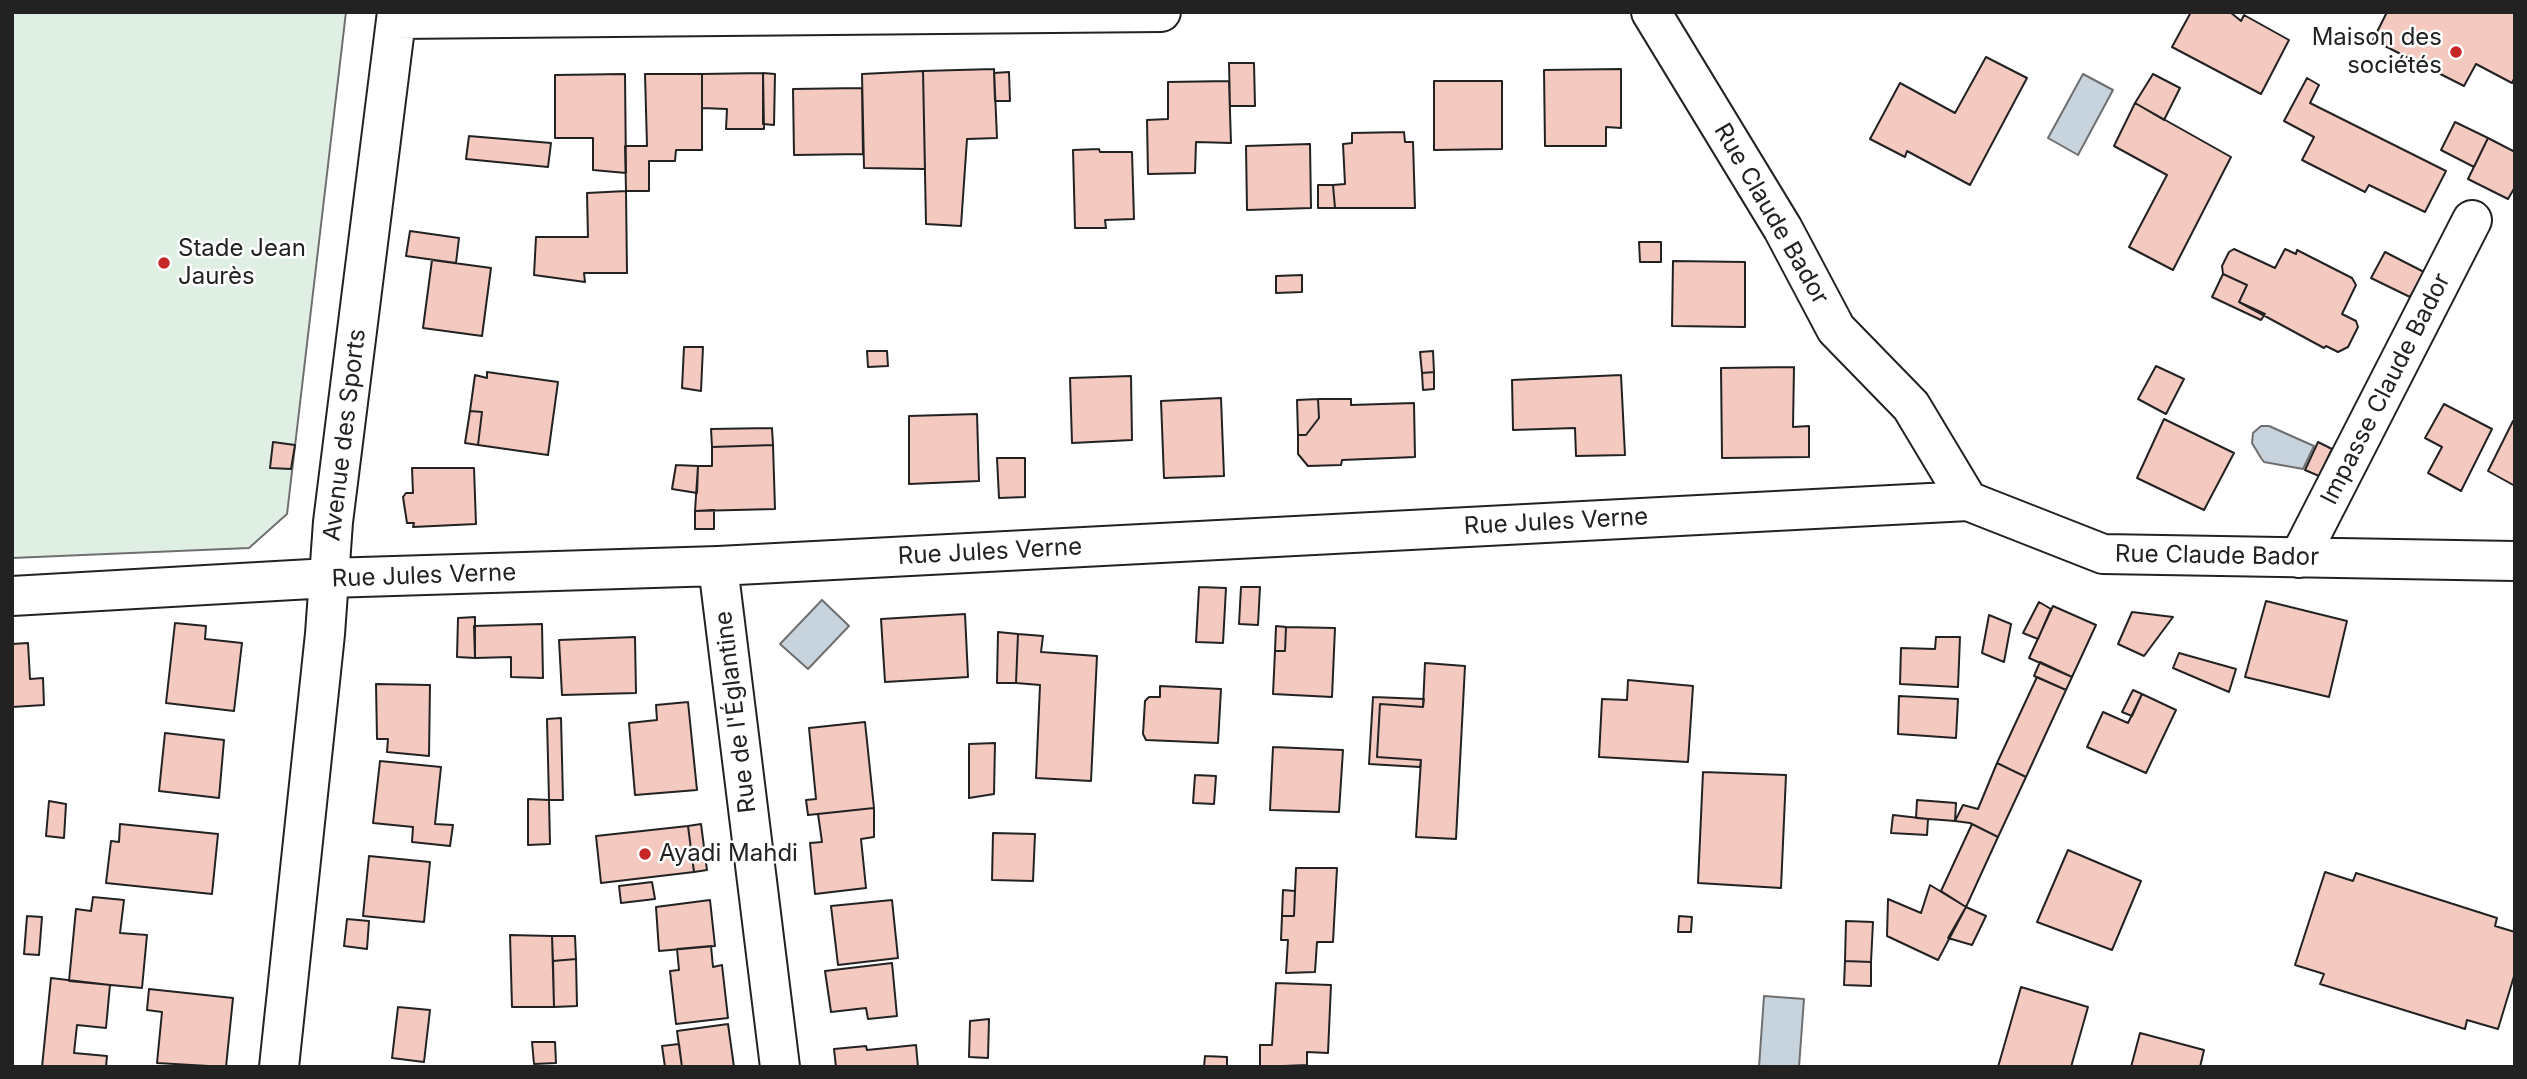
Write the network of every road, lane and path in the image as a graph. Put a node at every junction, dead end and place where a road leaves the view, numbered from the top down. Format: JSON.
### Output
{"nodes":[{"id":1,"x":1161,"y":12,"type":"edge"},
{"id":2,"x":1651,"y":12,"type":"edge"},
{"id":3,"x":397,"y":15,"type":"edge"},
{"id":4,"x":2472,"y":219,"type":"dead end"},
{"id":5,"x":1968,"y":501,"type":"junction"},
{"id":6,"x":2299,"y":558,"type":"junction"},
{"id":7,"x":2515,"y":561,"type":"edge"},
{"id":8,"x":718,"y":566,"type":"junction"},
{"id":9,"x":329,"y":578,"type":"junction"},
{"id":10,"x":12,"y":596,"type":"edge"},
{"id":11,"x":279,"y":1067,"type":"edge"},
{"id":12,"x":780,"y":1067,"type":"edge"}],
"edges":[{"from":1,"to":3,"type":"street"},
{"from":2,"to":5,"type":"street","name":"Rue Claude Bador"},
{"from":3,"to":9,"type":"street","name":"Avenue des Sports"},
{"from":4,"to":6,"type":"street","name":"Impasse Claude Bador"},
{"from":5,"to":6,"type":"street","name":"Rue Claude Bador"},
{"from":5,"to":8,"type":"street","name":"Rue Jules Verne"},
{"from":6,"to":7,"type":"street","name":"Rue Claude Bador"},
{"from":8,"to":9,"type":"street","name":"Rue Jules Verne"},
{"from":8,"to":12,"type":"street","name":"Rue de l'Églantine"},
{"from":9,"to":10,"type":"street","name":"Rue Jules Verne"},
{"from":9,"to":11,"type":"street","name":"Avenue des Sports"}]}
